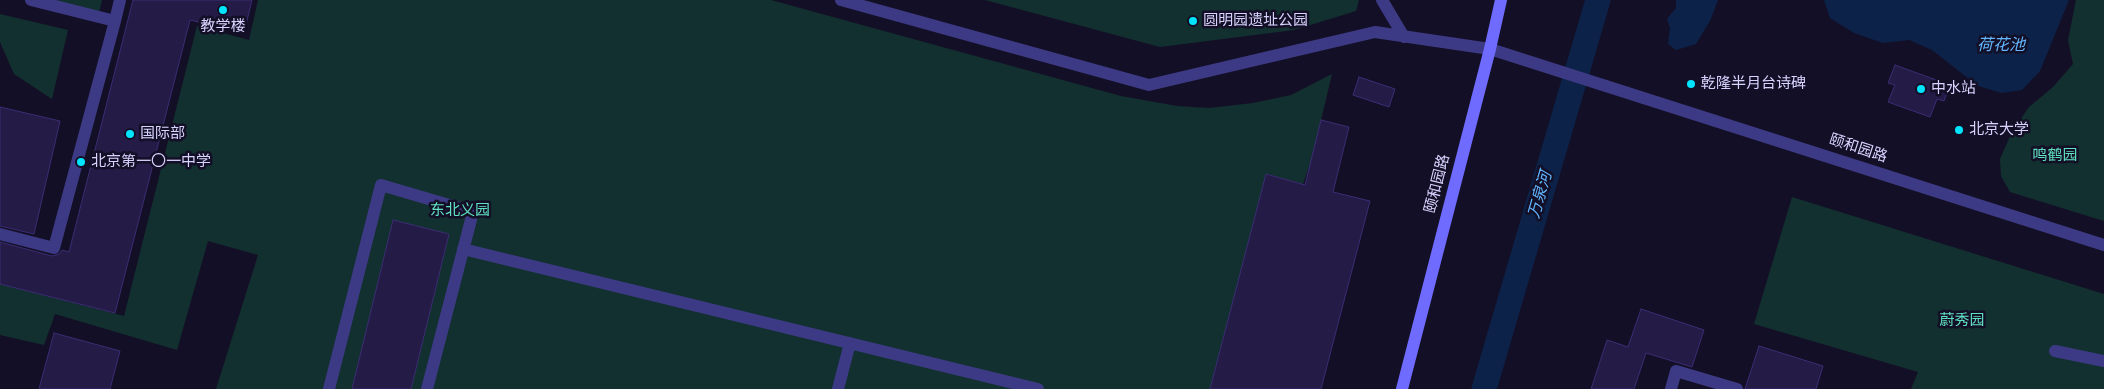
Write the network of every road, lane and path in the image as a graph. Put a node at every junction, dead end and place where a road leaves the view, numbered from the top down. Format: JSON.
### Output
{"nodes":[{"id":1,"x":32,"y":0,"type":"edge"},
{"id":2,"x":120,"y":0,"type":"edge"},
{"id":3,"x":841,"y":0,"type":"edge"},
{"id":4,"x":1382,"y":0,"type":"edge"},
{"id":5,"x":1501,"y":0,"type":"edge"},
{"id":6,"x":115,"y":21,"type":"junction"},
{"id":7,"x":1404,"y":36,"type":"junction"},
{"id":8,"x":1490,"y":49,"type":"junction"},
{"id":9,"x":0,"y":234,"type":"edge"},
{"id":10,"x":2104,"y":245,"type":"edge"},
{"id":11,"x":463,"y":249,"type":"junction"},
{"id":12,"x":850,"y":343,"type":"junction"},
{"id":13,"x":2055,"y":351,"type":"dead end"},
{"id":14,"x":2104,"y":361,"type":"edge"},
{"id":15,"x":329,"y":389,"type":"edge"},
{"id":16,"x":427,"y":389,"type":"edge"},
{"id":17,"x":838,"y":389,"type":"edge"},
{"id":18,"x":1038,"y":389,"type":"edge"},
{"id":19,"x":1402,"y":389,"type":"edge"},
{"id":20,"x":1671,"y":389,"type":"edge"},
{"id":21,"x":1737,"y":389,"type":"edge"}],
"edges":[{"from":1,"to":6,"type":"street"},
{"from":2,"to":6,"type":"street"},
{"from":3,"to":7,"type":"street"},
{"from":4,"to":7,"type":"street"},
{"from":5,"to":8,"type":"main road","name":"颐和园路"},
{"from":6,"to":9,"type":"street"},
{"from":7,"to":8,"type":"street"},
{"from":8,"to":10,"type":"street","name":"颐和园路"},
{"from":8,"to":19,"type":"main road","name":"颐和园路"},
{"from":11,"to":12,"type":"street"},
{"from":11,"to":15,"type":"street"},
{"from":11,"to":16,"type":"street"},
{"from":12,"to":17,"type":"street"},
{"from":12,"to":18,"type":"street"},
{"from":13,"to":14,"type":"street"},
{"from":20,"to":21,"type":"street"}]}
